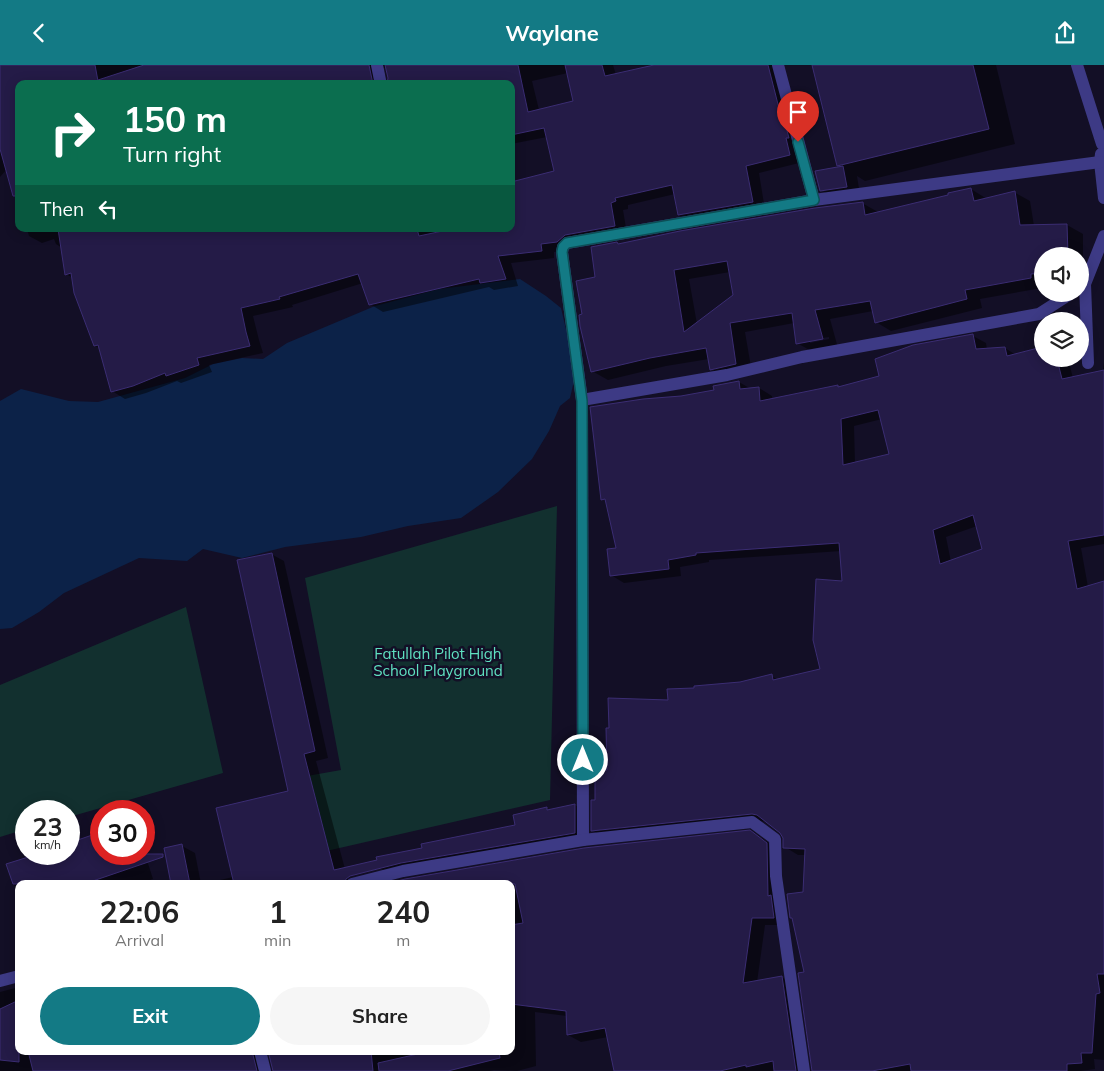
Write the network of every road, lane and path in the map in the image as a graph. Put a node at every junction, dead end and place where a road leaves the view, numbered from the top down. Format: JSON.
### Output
{"nodes":[{"id":1,"x":377,"y":65,"type":"edge"},
{"id":2,"x":778,"y":65,"type":"edge"},
{"id":3,"x":1077,"y":65,"type":"edge"},
{"id":4,"x":380,"y":80,"type":"dead end"},
{"id":5,"x":1103,"y":143,"type":"edge"},
{"id":6,"x":1100,"y":162,"type":"junction"},
{"id":7,"x":1104,"y":198,"type":"edge"},
{"id":8,"x":814,"y":200,"type":"junction"},
{"id":9,"x":1104,"y":236,"type":"edge"},
{"id":10,"x":1089,"y":272,"type":"edge"},
{"id":11,"x":1058,"y":302,"type":"edge"},
{"id":12,"x":582,"y":401,"type":"junction"},
{"id":13,"x":583,"y":840,"type":"junction"},
{"id":14,"x":368,"y":880,"type":"edge"},
{"id":15,"x":15,"y":977,"type":"edge"},
{"id":16,"x":0,"y":981,"type":"edge"},
{"id":17,"x":261,"y":1055,"type":"edge"},
{"id":18,"x":265,"y":1071,"type":"edge"},
{"id":19,"x":804,"y":1071,"type":"edge"}],
"edges":[{"from":1,"to":4,"type":"street"},
{"from":2,"to":8,"type":"street"},
{"from":3,"to":5,"type":"street"},
{"from":5,"to":6,"type":"street"},
{"from":6,"to":7,"type":"street"},
{"from":6,"to":8,"type":"street"},
{"from":8,"to":12,"type":"street"},
{"from":9,"to":10,"type":"street"},
{"from":11,"to":12,"type":"street"},
{"from":12,"to":13,"type":"street"},
{"from":13,"to":14,"type":"street"},
{"from":13,"to":19,"type":"street"},
{"from":15,"to":16,"type":"street"},
{"from":17,"to":18,"type":"street"}]}
